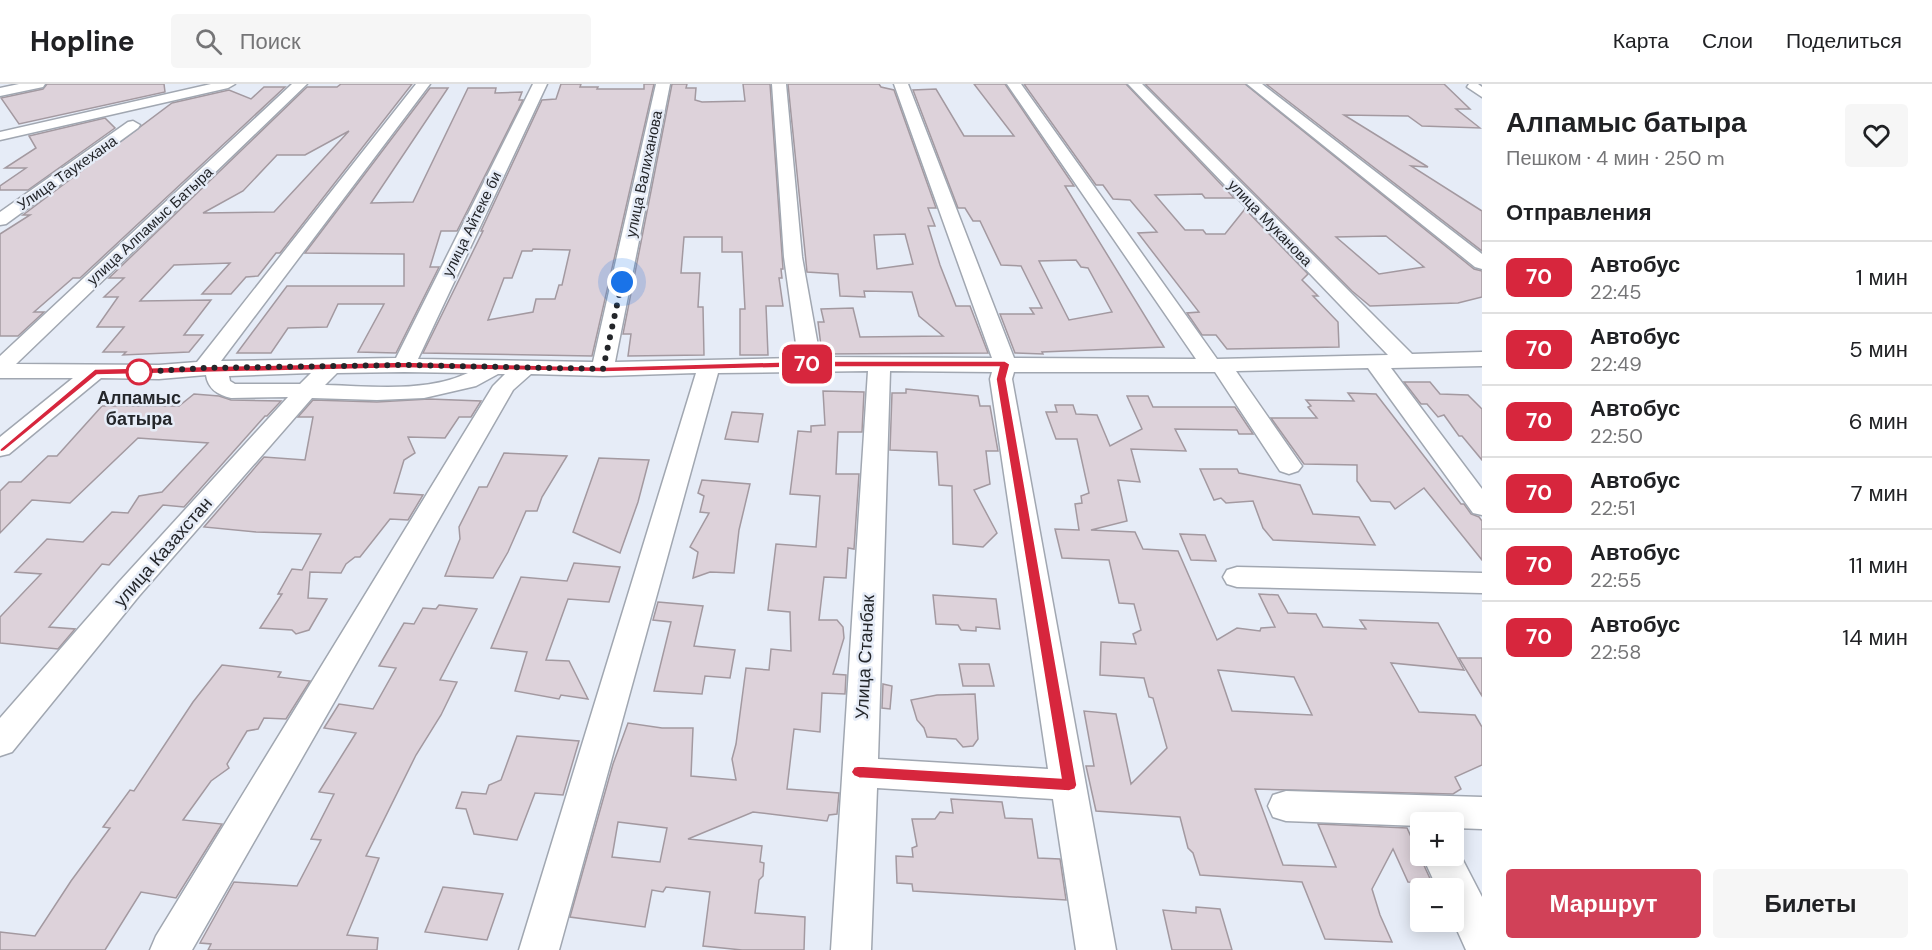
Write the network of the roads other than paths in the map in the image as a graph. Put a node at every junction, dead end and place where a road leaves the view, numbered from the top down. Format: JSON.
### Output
{"nodes":[{"id":1,"x":38,"y":84,"type":"edge"},
{"id":2,"x":228,"y":84,"type":"edge"},
{"id":3,"x":300,"y":84,"type":"edge"},
{"id":4,"x":423,"y":84,"type":"edge"},
{"id":5,"x":540,"y":84,"type":"edge"},
{"id":6,"x":663,"y":84,"type":"edge"},
{"id":7,"x":779,"y":84,"type":"edge"},
{"id":8,"x":901,"y":84,"type":"edge"},
{"id":9,"x":1014,"y":84,"type":"edge"},
{"id":10,"x":1135,"y":84,"type":"edge"},
{"id":11,"x":1254,"y":84,"type":"edge"},
{"id":12,"x":0,"y":92,"type":"edge"},
{"id":13,"x":133,"y":125,"type":"dead end"},
{"id":14,"x":0,"y":136,"type":"edge"},
{"id":15,"x":0,"y":220,"type":"edge"},
{"id":16,"x":1482,"y":263,"type":"edge"},
{"id":17,"x":1482,"y":359,"type":"edge"},
{"id":18,"x":1406,"y":361,"type":"junction"},
{"id":19,"x":1375,"y":362,"type":"junction"},
{"id":20,"x":810,"y":364,"type":"junction"},
{"id":21,"x":879,"y":364,"type":"junction"},
{"id":22,"x":1005,"y":364,"type":"junction"},
{"id":23,"x":404,"y":365,"type":"junction"},
{"id":24,"x":1215,"y":365,"type":"junction"},
{"id":25,"x":331,"y":366,"type":"junction"},
{"id":26,"x":211,"y":367,"type":"junction"},
{"id":27,"x":511,"y":367,"type":"junction"},
{"id":28,"x":709,"y":367,"type":"junction"},
{"id":29,"x":0,"y":369,"type":"edge"},
{"id":30,"x":603,"y":369,"type":"junction"},
{"id":31,"x":95,"y":372,"type":"junction"},
{"id":32,"x":306,"y":391,"type":"junction"},
{"id":33,"x":0,"y":449,"type":"edge"},
{"id":34,"x":1289,"y":466,"type":"dead end"},
{"id":35,"x":1482,"y":507,"type":"edge"},
{"id":36,"x":1237,"y":577,"type":"dead end"},
{"id":37,"x":1482,"y":583,"type":"edge"},
{"id":38,"x":0,"y":742,"type":"edge"},
{"id":39,"x":859,"y":772,"type":"junction"},
{"id":40,"x":1069,"y":785,"type":"junction"},
{"id":41,"x":1286,"y":806,"type":"dead end"},
{"id":42,"x":1482,"y":813,"type":"edge"},
{"id":43,"x":1464,"y":814,"type":"edge"},
{"id":44,"x":1410,"y":816,"type":"edge"},
{"id":45,"x":1446,"y":866,"type":"edge"},
{"id":46,"x":1482,"y":939,"type":"edge"},
{"id":47,"x":170,"y":950,"type":"edge"},
{"id":48,"x":539,"y":950,"type":"edge"},
{"id":49,"x":850,"y":950,"type":"edge"},
{"id":50,"x":1096,"y":950,"type":"edge"}],
"edges":[{"from":1,"to":12,"type":"street"},
{"from":2,"to":14,"type":"street"},
{"from":3,"to":29,"type":"street","name":"улица Алпамыс Батыра"},
{"from":4,"to":26,"type":"street"},
{"from":5,"to":23,"type":"street","name":"улица Айтеке би"},
{"from":6,"to":30,"type":"street","name":"улица Валиханова"},
{"from":7,"to":20,"type":"street"},
{"from":8,"to":22,"type":"street"},
{"from":9,"to":24,"type":"street"},
{"from":10,"to":18,"type":"street","name":"улица Муканова"},
{"from":11,"to":16,"type":"street"},
{"from":13,"to":15,"type":"street","name":"Улица Таукехана"},
{"from":17,"to":18,"type":"street"},
{"from":18,"to":19,"type":"street"},
{"from":19,"to":24,"type":"street"},
{"from":19,"to":35,"type":"street"},
{"from":20,"to":21,"type":"street"},
{"from":20,"to":28,"type":"street"},
{"from":21,"to":22,"type":"street"},
{"from":21,"to":39,"type":"street","name":"Улица Станбак"},
{"from":22,"to":24,"type":"street"},
{"from":22,"to":40,"type":"street"},
{"from":23,"to":25,"type":"street"},
{"from":23,"to":27,"type":"street"},
{"from":24,"to":34,"type":"street"},
{"from":25,"to":26,"type":"street"},
{"from":25,"to":32,"type":"street","name":"улица Казахстан"},
{"from":26,"to":31,"type":"street"},
{"from":26,"to":32,"type":"street"},
{"from":27,"to":30,"type":"street"},
{"from":27,"to":32,"type":"street"},
{"from":27,"to":47,"type":"street"},
{"from":28,"to":30,"type":"street"},
{"from":28,"to":48,"type":"street"},
{"from":29,"to":31,"type":"street"},
{"from":31,"to":33,"type":"street"},
{"from":32,"to":38,"type":"street","name":"улица Казахстан"},
{"from":36,"to":37,"type":"street"},
{"from":39,"to":40,"type":"street"},
{"from":39,"to":49,"type":"street","name":"Улица Станбак"},
{"from":40,"to":50,"type":"street"},
{"from":41,"to":44,"type":"street"},
{"from":42,"to":43,"type":"street"},
{"from":45,"to":46,"type":"street"}]}
